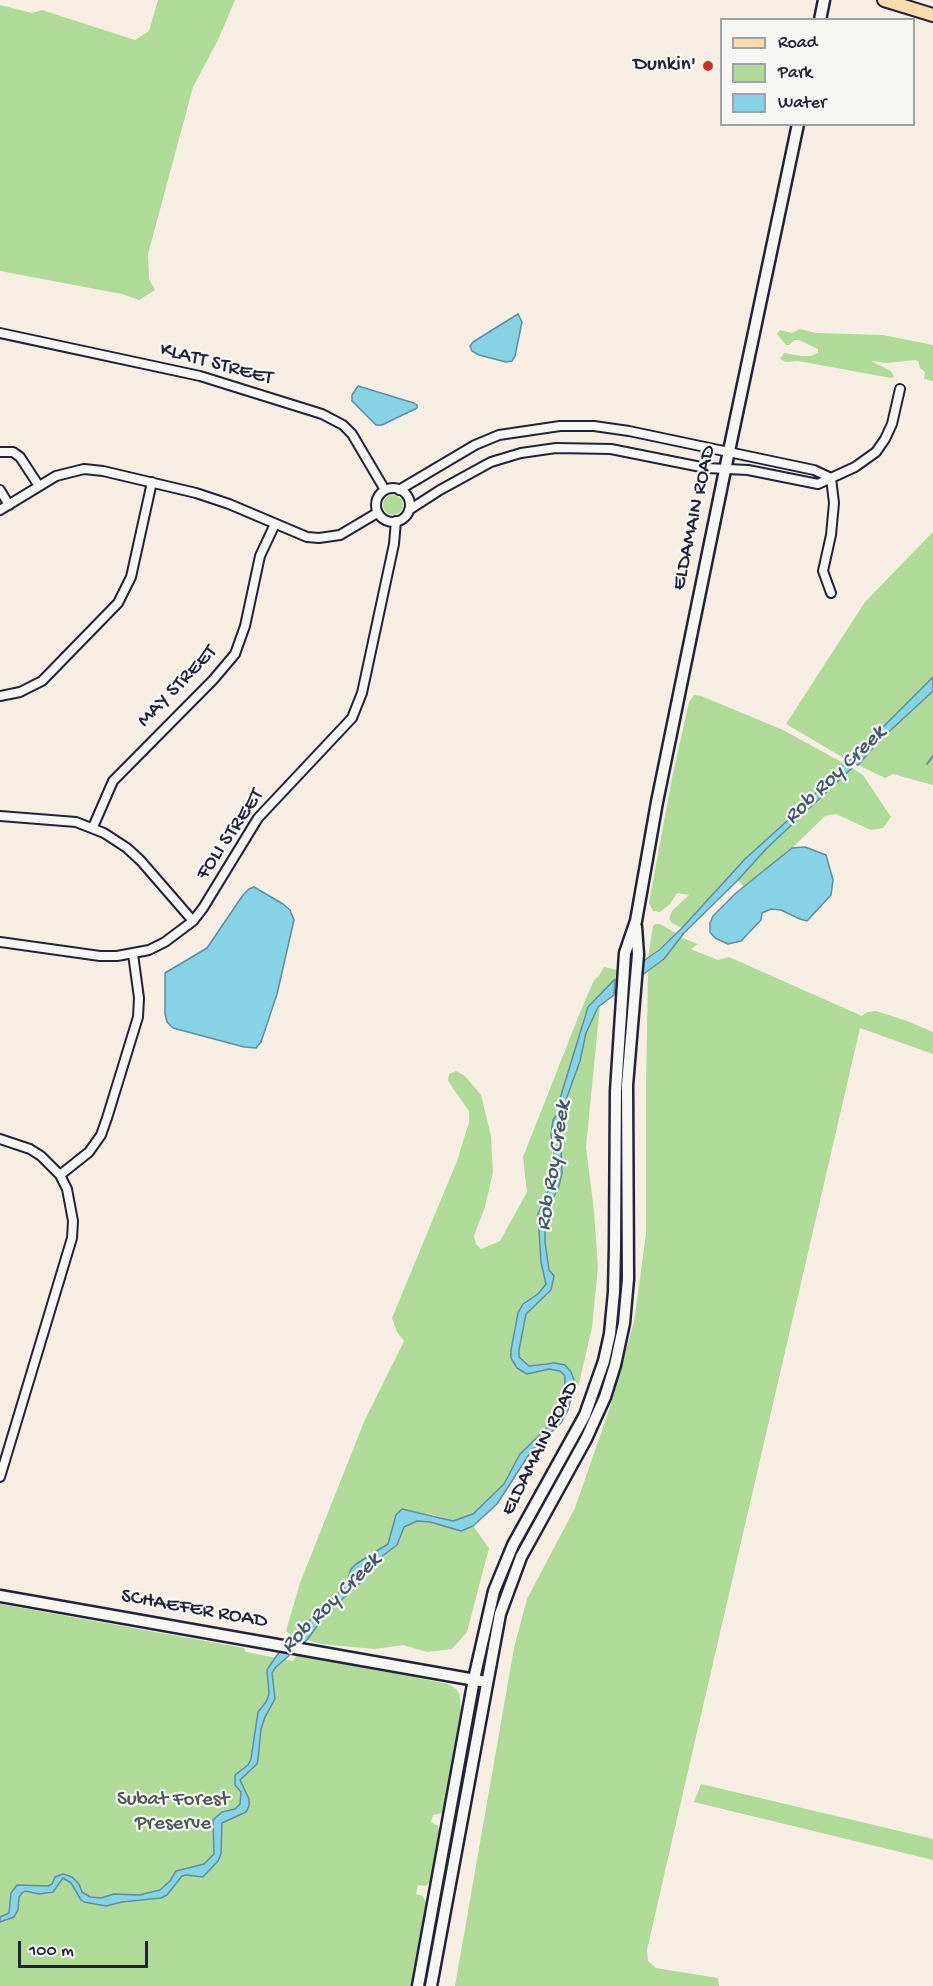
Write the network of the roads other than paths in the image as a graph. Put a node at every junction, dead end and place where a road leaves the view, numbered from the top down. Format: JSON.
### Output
{"nodes":[{"id":1,"x":824,"y":0,"type":"edge"},
{"id":2,"x":884,"y":0,"type":"edge"},
{"id":3,"x":933,"y":15,"type":"edge"},
{"id":4,"x":820,"y":18,"type":"edge"},
{"id":5,"x":798,"y":126,"type":"edge"},
{"id":6,"x":0,"y":333,"type":"edge"},
{"id":7,"x":900,"y":389,"type":"dead end"},
{"id":8,"x":0,"y":452,"type":"edge"},
{"id":9,"x":729,"y":452,"type":"junction"},
{"id":10,"x":725,"y":470,"type":"junction"},
{"id":11,"x":831,"y":478,"type":"junction"},
{"id":12,"x":152,"y":482,"type":"junction"},
{"id":13,"x":39,"y":486,"type":"junction"},
{"id":14,"x":0,"y":490,"type":"edge"},
{"id":15,"x":385,"y":490,"type":"junction"},
{"id":16,"x":399,"y":490,"type":"junction"},
{"id":17,"x":9,"y":505,"type":"junction"},
{"id":18,"x":0,"y":510,"type":"edge"},
{"id":19,"x":409,"y":510,"type":"junction"},
{"id":20,"x":377,"y":513,"type":"junction"},
{"id":21,"x":396,"y":522,"type":"junction"},
{"id":22,"x":275,"y":524,"type":"junction"},
{"id":23,"x":831,"y":593,"type":"dead end"},
{"id":24,"x":0,"y":696,"type":"edge"},
{"id":25,"x":0,"y":816,"type":"edge"},
{"id":26,"x":93,"y":827,"type":"junction"},
{"id":27,"x":193,"y":921,"type":"junction"},
{"id":28,"x":636,"y":921,"type":"junction"},
{"id":29,"x":0,"y":942,"type":"edge"},
{"id":30,"x":133,"y":954,"type":"junction"},
{"id":31,"x":0,"y":1139,"type":"edge"},
{"id":32,"x":60,"y":1175,"type":"junction"},
{"id":33,"x":0,"y":1442,"type":"edge"},
{"id":34,"x":9,"y":1444,"type":"junction"},
{"id":35,"x":0,"y":1477,"type":"edge"},
{"id":36,"x":0,"y":1596,"type":"edge"},
{"id":37,"x":474,"y":1679,"type":"junction"},
{"id":38,"x":488,"y":1682,"type":"junction"},
{"id":39,"x":434,"y":1893,"type":"junction"},
{"id":40,"x":448,"y":1896,"type":"junction"},
{"id":41,"x":418,"y":1986,"type":"edge"},
{"id":42,"x":431,"y":1986,"type":"edge"}],
"edges":[{"from":1,"to":4,"type":"main road"},
{"from":2,"to":3,"type":"main road"},
{"from":5,"to":9,"type":"main road","name":"ELDAMAIN ROAD"},
{"from":6,"to":15,"type":"street","name":"KLATT STREET"},
{"from":7,"to":11,"type":"street"},
{"from":8,"to":13,"type":"street"},
{"from":9,"to":10,"type":"main road","name":"ELDAMAIN ROAD"},
{"from":9,"to":11,"type":"street"},
{"from":9,"to":16,"type":"street"},
{"from":10,"to":11,"type":"street"},
{"from":10,"to":19,"type":"street"},
{"from":10,"to":28,"type":"main road","name":"ELDAMAIN ROAD"},
{"from":11,"to":23,"type":"street"},
{"from":12,"to":13,"type":"street"},
{"from":12,"to":22,"type":"street"},
{"from":12,"to":24,"type":"street"},
{"from":13,"to":17,"type":"street"},
{"from":14,"to":17,"type":"street"},
{"from":15,"to":16,"type":"street"},
{"from":15,"to":20,"type":"street"},
{"from":16,"to":19,"type":"street"},
{"from":17,"to":18,"type":"street"},
{"from":19,"to":21,"type":"street"},
{"from":20,"to":21,"type":"street"},
{"from":20,"to":22,"type":"street"},
{"from":21,"to":27,"type":"street","name":"FOLI STREET"},
{"from":22,"to":26,"type":"street","name":"MAY STREET"},
{"from":25,"to":26,"type":"street"},
{"from":26,"to":27,"type":"street"},
{"from":27,"to":30,"type":"street","name":"FOLI STREET"},
{"from":28,"to":37,"type":"main road","name":"ELDAMAIN ROAD"},
{"from":28,"to":38,"type":"main road","name":"ELDAMAIN ROAD"},
{"from":29,"to":30,"type":"street","name":"FOLI STREET"},
{"from":30,"to":32,"type":"street"},
{"from":31,"to":32,"type":"street"},
{"from":32,"to":34,"type":"street"},
{"from":33,"to":34,"type":"street"},
{"from":34,"to":35,"type":"street"},
{"from":36,"to":37,"type":"main road","name":"SCHAEFER ROAD"},
{"from":37,"to":38,"type":"main road","name":"SCHAEFER ROAD"},
{"from":37,"to":39,"type":"main road","name":"ELDAMAIN ROAD"},
{"from":38,"to":40,"type":"main road","name":"ELDAMAIN ROAD"},
{"from":39,"to":40,"type":"main road"},
{"from":39,"to":41,"type":"main road","name":"ELDAMAIN ROAD"},
{"from":40,"to":42,"type":"main road","name":"ELDAMAIN ROAD"}]}
